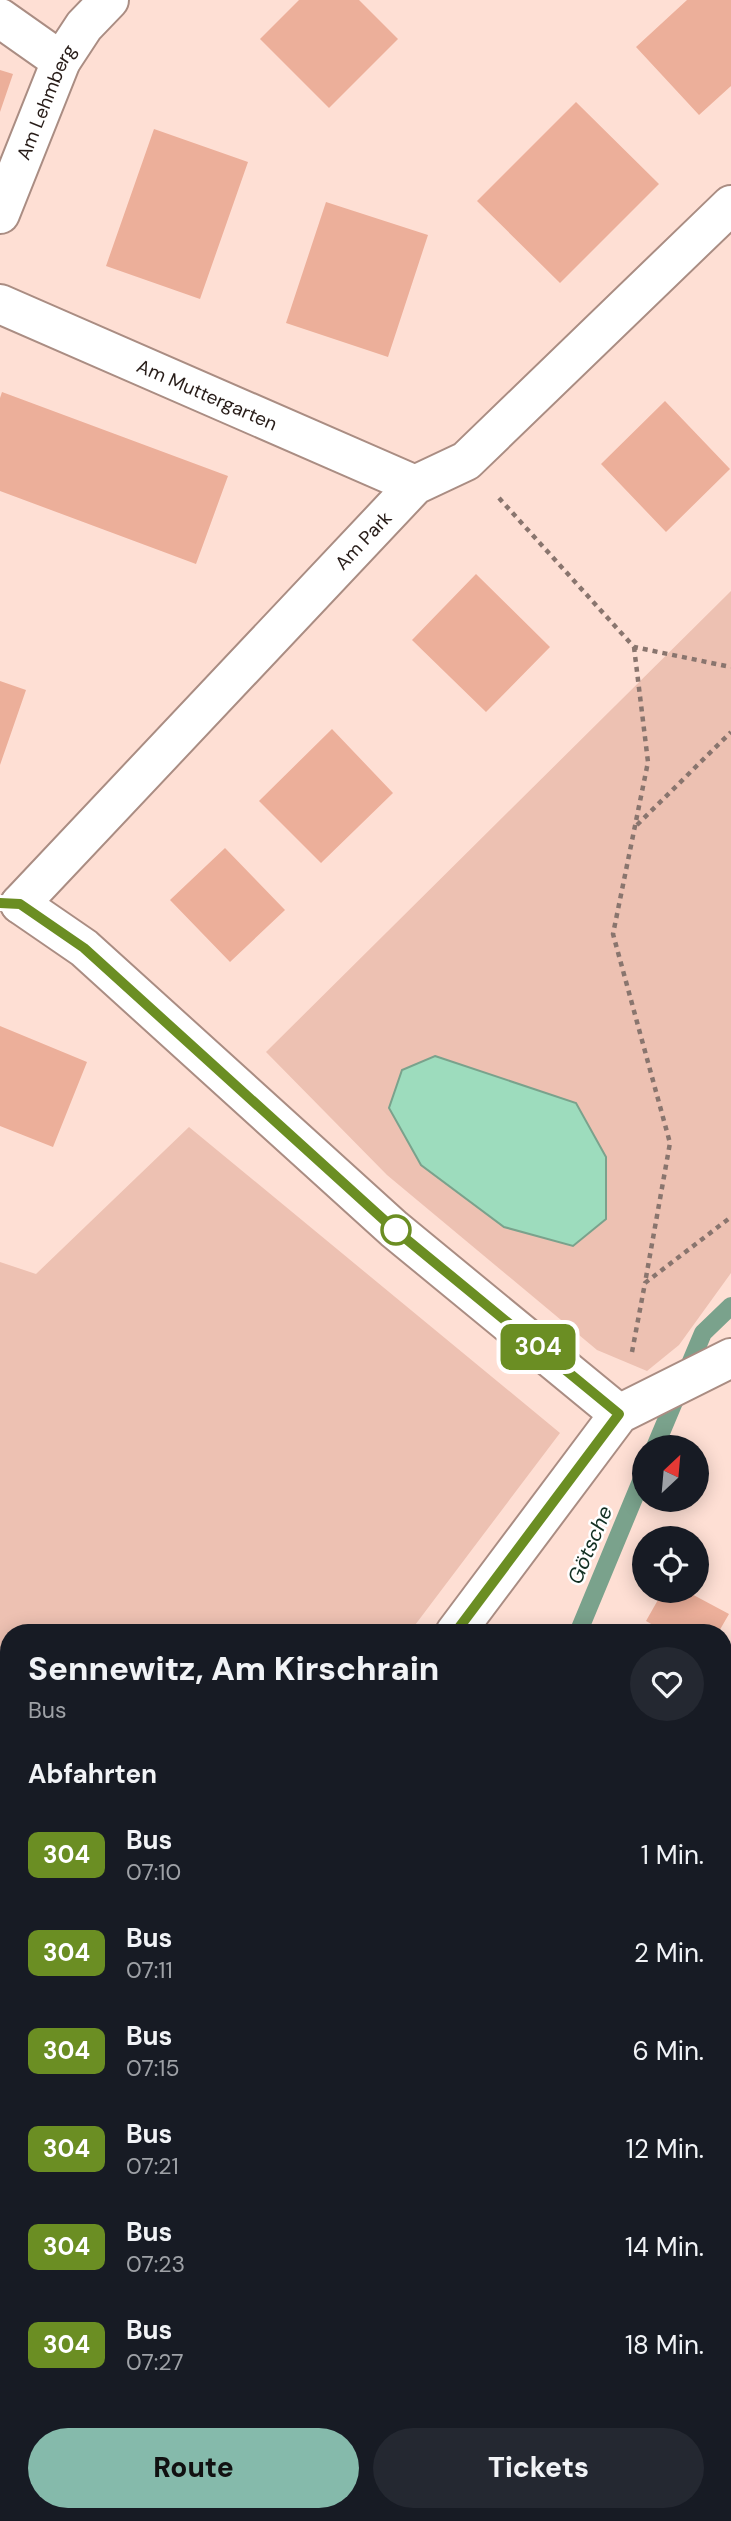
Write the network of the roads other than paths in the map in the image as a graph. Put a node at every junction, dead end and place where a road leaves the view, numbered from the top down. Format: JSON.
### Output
{"nodes":[{"id":1,"x":109,"y":0,"type":"edge"},
{"id":2,"x":0,"y":18,"type":"edge"},
{"id":3,"x":61,"y":61,"type":"junction"},
{"id":4,"x":731,"y":205,"type":"edge"},
{"id":5,"x":0,"y":214,"type":"edge"},
{"id":6,"x":0,"y":304,"type":"edge"},
{"id":7,"x":415,"y":485,"type":"junction"},
{"id":8,"x":10,"y":903,"type":"edge"},
{"id":9,"x":731,"y":1358,"type":"edge"},
{"id":10,"x":619,"y":1414,"type":"junction"},
{"id":11,"x":463,"y":1624,"type":"edge"}],
"edges":[{"from":1,"to":3,"type":"street","name":"Am Lehmberg"},
{"from":2,"to":3,"type":"street"},
{"from":3,"to":5,"type":"street","name":"Am Lehmberg"},
{"from":4,"to":7,"type":"street","name":"Am Park"},
{"from":6,"to":7,"type":"street","name":"Am Muttergarten"},
{"from":7,"to":8,"type":"street","name":"Am Park"},
{"from":8,"to":10,"type":"street"},
{"from":9,"to":10,"type":"street"},
{"from":10,"to":11,"type":"street"}]}
